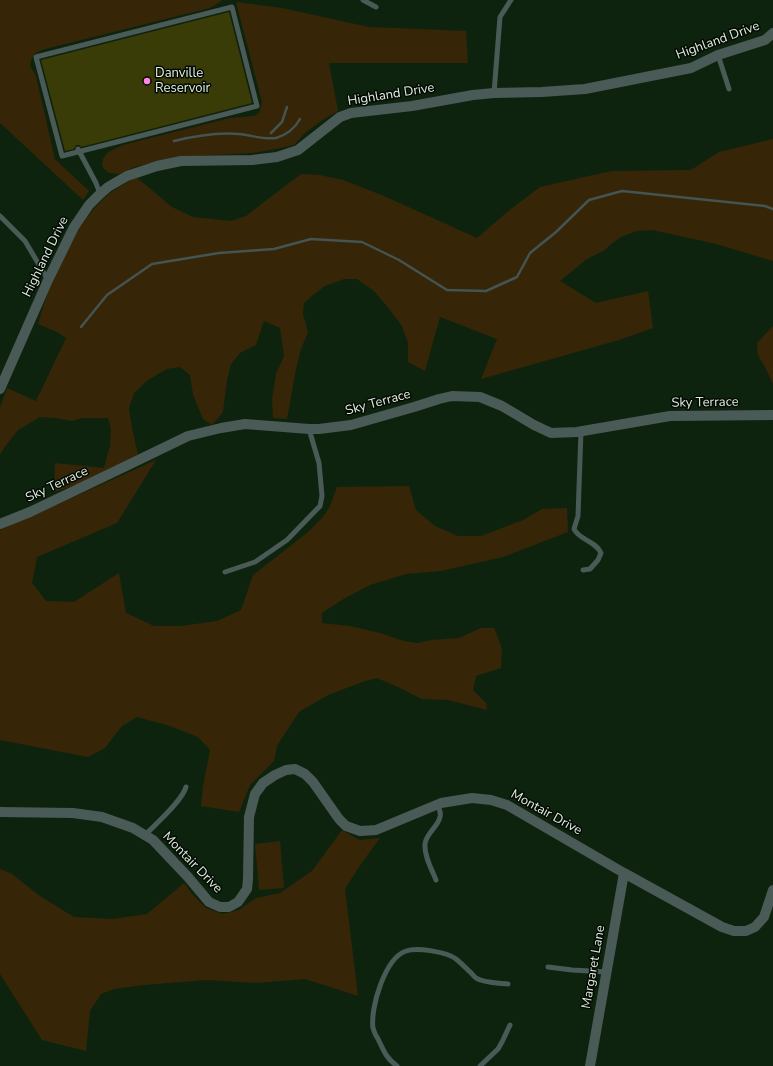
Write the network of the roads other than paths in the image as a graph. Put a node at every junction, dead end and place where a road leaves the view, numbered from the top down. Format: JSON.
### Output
{"nodes":[{"id":1,"x":363,"y":0,"type":"edge"},
{"id":2,"x":511,"y":0,"type":"edge"},
{"id":3,"x":376,"y":7,"type":"dead end"},
{"id":4,"x":773,"y":33,"type":"edge"},
{"id":5,"x":718,"y":55,"type":"junction"},
{"id":6,"x":729,"y":89,"type":"dead end"},
{"id":7,"x":494,"y":93,"type":"junction"},
{"id":8,"x":78,"y":150,"type":"junction"},
{"id":9,"x":100,"y":194,"type":"junction"},
{"id":10,"x":0,"y":216,"type":"edge"},
{"id":11,"x":48,"y":280,"type":"junction"},
{"id":12,"x":0,"y":389,"type":"edge"},
{"id":13,"x":773,"y":415,"type":"edge"},
{"id":14,"x":309,"y":429,"type":"junction"},
{"id":15,"x":581,"y":431,"type":"junction"},
{"id":16,"x":0,"y":524,"type":"edge"},
{"id":17,"x":583,"y":570,"type":"dead end"},
{"id":18,"x":225,"y":572,"type":"dead end"},
{"id":19,"x":186,"y":787,"type":"dead end"},
{"id":20,"x":437,"y":804,"type":"junction"},
{"id":21,"x":0,"y":812,"type":"edge"},
{"id":22,"x":145,"y":835,"type":"junction"},
{"id":23,"x":624,"y":873,"type":"junction"},
{"id":24,"x":436,"y":880,"type":"dead end"},
{"id":25,"x":773,"y":890,"type":"edge"},
{"id":26,"x":548,"y":967,"type":"dead end"},
{"id":27,"x":607,"y":972,"type":"junction"},
{"id":28,"x":508,"y":984,"type":"dead end"},
{"id":29,"x":510,"y":1025,"type":"dead end"},
{"id":30,"x":397,"y":1066,"type":"edge"},
{"id":31,"x":480,"y":1066,"type":"edge"},
{"id":32,"x":590,"y":1066,"type":"edge"}],
"edges":[{"from":1,"to":3,"type":"lane"},
{"from":2,"to":7,"type":"lane"},
{"from":4,"to":5,"type":"street","name":"Highland Drive"},
{"from":5,"to":6,"type":"lane"},
{"from":5,"to":7,"type":"street","name":"Highland Drive"},
{"from":7,"to":9,"type":"street","name":"Highland Drive"},
{"from":8,"to":8,"type":"lane"},
{"from":8,"to":9,"type":"lane"},
{"from":9,"to":11,"type":"street","name":"Highland Drive"},
{"from":10,"to":11,"type":"lane"},
{"from":11,"to":12,"type":"street","name":"Highland Drive"},
{"from":13,"to":15,"type":"street","name":"Sky Terrace"},
{"from":14,"to":15,"type":"street","name":"Sky Terrace"},
{"from":14,"to":16,"type":"street","name":"Sky Terrace"},
{"from":14,"to":18,"type":"lane"},
{"from":15,"to":17,"type":"lane"},
{"from":19,"to":22,"type":"lane"},
{"from":20,"to":22,"type":"street","name":"Montair Drive"},
{"from":20,"to":23,"type":"street","name":"Montair Drive"},
{"from":20,"to":24,"type":"lane"},
{"from":21,"to":22,"type":"street","name":"Montair Drive"},
{"from":23,"to":25,"type":"street","name":"Montair Drive"},
{"from":23,"to":27,"type":"street","name":"Margaret Lane"},
{"from":26,"to":27,"type":"lane"},
{"from":27,"to":32,"type":"street","name":"Margaret Lane"},
{"from":28,"to":30,"type":"lane"},
{"from":29,"to":31,"type":"lane"}]}
